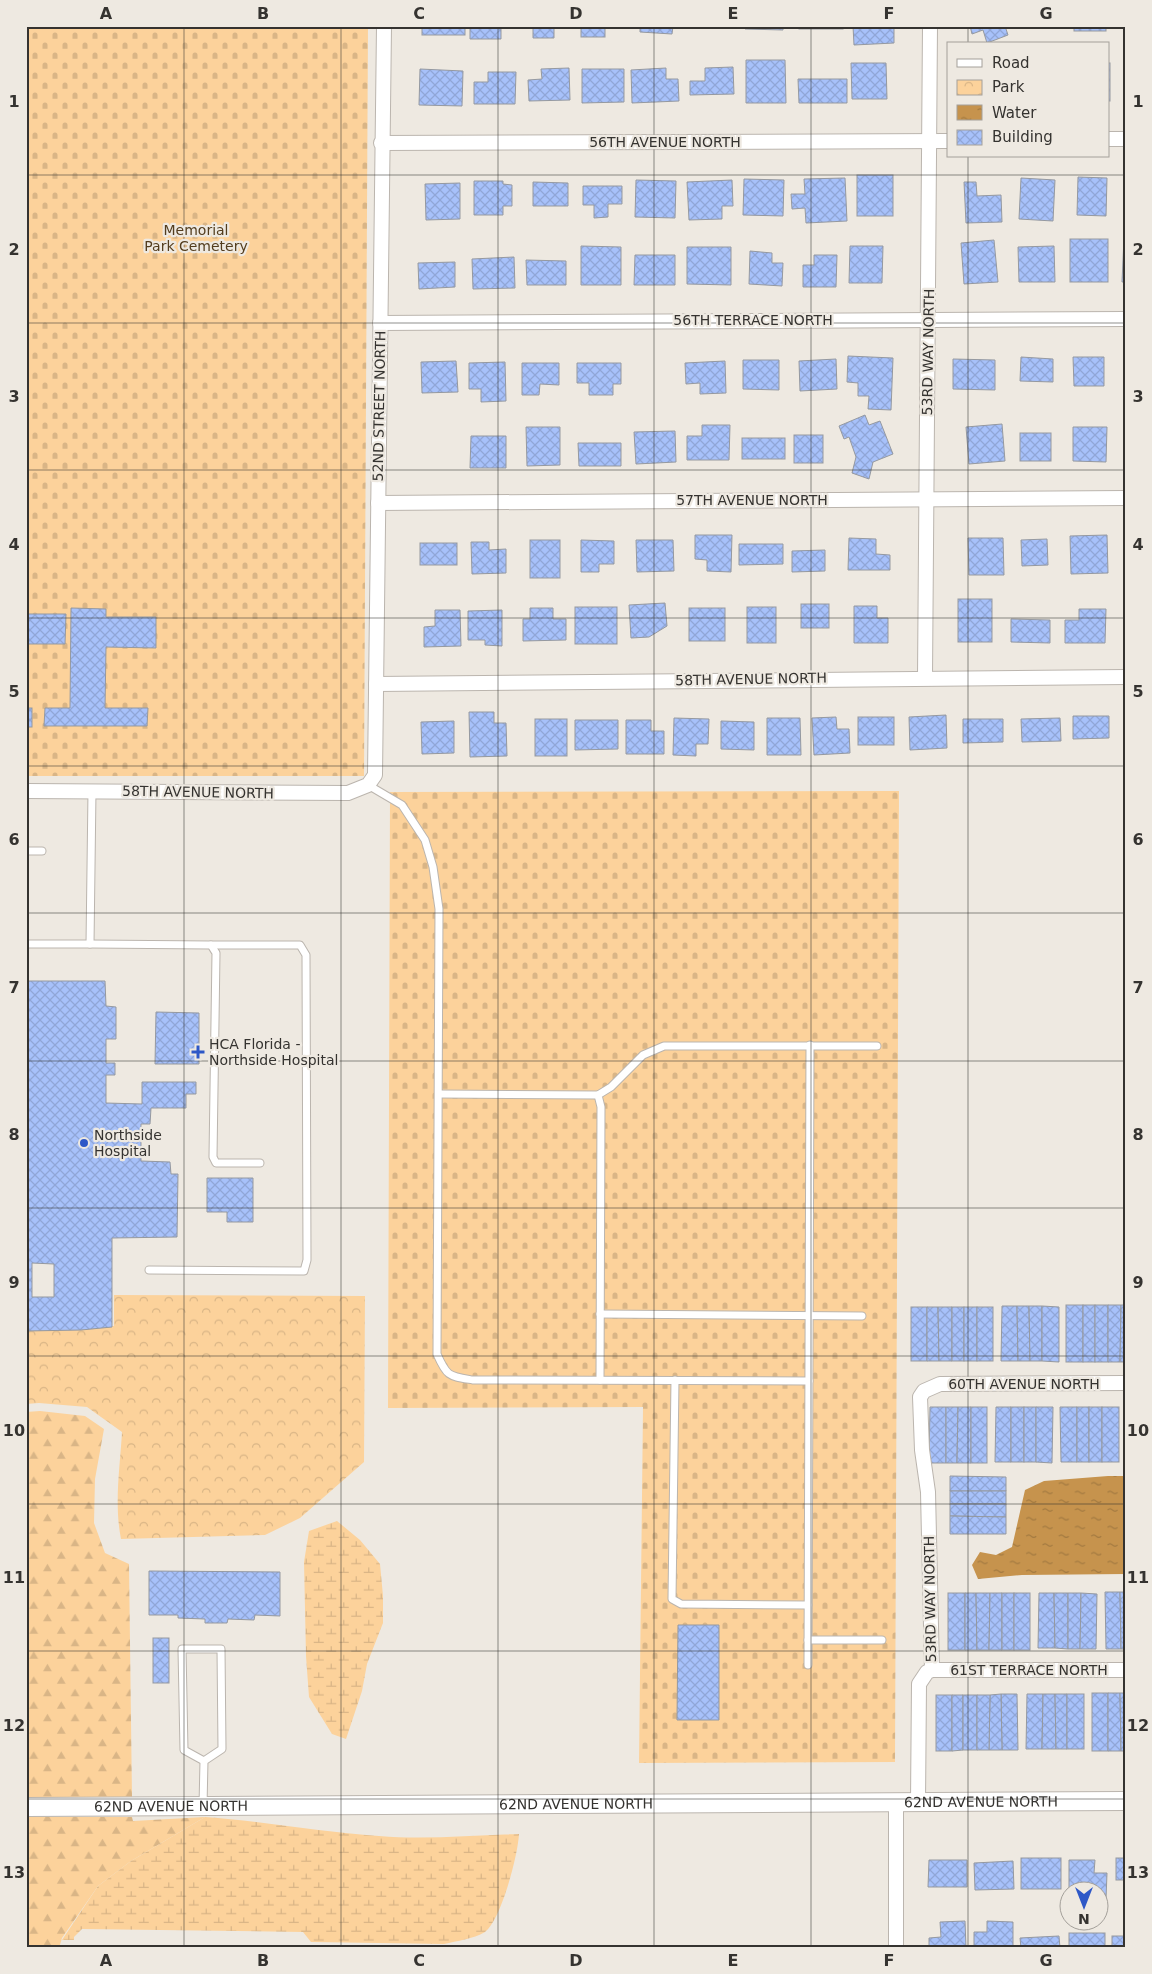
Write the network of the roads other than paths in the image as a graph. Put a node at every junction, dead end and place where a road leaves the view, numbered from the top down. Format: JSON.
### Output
{"nodes":[{"id":1,"x":384,"y":26,"type":"edge"},
{"id":2,"x":930,"y":26,"type":"edge"},
{"id":3,"x":1110,"y":139,"type":"edge"},
{"id":4,"x":1126,"y":139,"type":"edge"},
{"id":5,"x":929,"y":141,"type":"junction"},
{"id":6,"x":947,"y":141,"type":"edge"},
{"id":7,"x":381,"y":143,"type":"junction"},
{"id":8,"x":929,"y":319,"type":"junction"},
{"id":9,"x":1126,"y":319,"type":"edge"},
{"id":10,"x":380,"y":323,"type":"junction"},
{"id":11,"x":1126,"y":498,"type":"edge"},
{"id":12,"x":926,"y":499,"type":"junction"},
{"id":13,"x":378,"y":503,"type":"junction"},
{"id":14,"x":925,"y":677,"type":"junction"},
{"id":15,"x":1126,"y":677,"type":"edge"},
{"id":16,"x":376,"y":684,"type":"junction"},
{"id":17,"x":368,"y":785,"type":"junction"},
{"id":18,"x":92,"y":790,"type":"junction"},
{"id":19,"x":26,"y":791,"type":"edge"},
{"id":20,"x":26,"y":851,"type":"edge"},
{"id":21,"x":42,"y":851,"type":"dead end"},
{"id":22,"x":26,"y":944,"type":"edge"},
{"id":23,"x":90,"y":944,"type":"junction"},
{"id":24,"x":211,"y":945,"type":"junction"},
{"id":25,"x":810,"y":1046,"type":"junction"},
{"id":26,"x":877,"y":1046,"type":"dead end"},
{"id":27,"x":439,"y":1094,"type":"junction"},
{"id":28,"x":598,"y":1095,"type":"junction"},
{"id":29,"x":260,"y":1163,"type":"dead end"},
{"id":30,"x":149,"y":1270,"type":"dead end"},
{"id":31,"x":600,"y":1314,"type":"junction"},
{"id":32,"x":809,"y":1316,"type":"junction"},
{"id":33,"x":862,"y":1316,"type":"dead end"},
{"id":34,"x":600,"y":1380,"type":"junction"},
{"id":35,"x":675,"y":1380,"type":"junction"},
{"id":36,"x":809,"y":1381,"type":"junction"},
{"id":37,"x":1126,"y":1384,"type":"edge"},
{"id":38,"x":924,"y":1391,"type":"joint"},
{"id":39,"x":808,"y":1605,"type":"junction"},
{"id":40,"x":808,"y":1640,"type":"junction"},
{"id":41,"x":882,"y":1640,"type":"dead end"},
{"id":42,"x":808,"y":1665,"type":"dead end"},
{"id":43,"x":932,"y":1670,"type":"junction"},
{"id":44,"x":1126,"y":1670,"type":"edge"},
{"id":45,"x":204,"y":1761,"type":"junction"},
{"id":46,"x":1126,"y":1801,"type":"edge"},
{"id":47,"x":896,"y":1802,"type":"junction"},
{"id":48,"x":918,"y":1802,"type":"junction"},
{"id":49,"x":203,"y":1806,"type":"junction"},
{"id":50,"x":26,"y":1807,"type":"edge"},
{"id":51,"x":896,"y":1948,"type":"edge"}],
"edges":[{"from":1,"to":7,"type":"street","name":"52ND STREET NORTH"},
{"from":2,"to":5,"type":"street","name":"53RD WAY NORTH"},
{"from":3,"to":4,"type":"street"},
{"from":5,"to":6,"type":"street","name":"56TH AVENUE NORTH"},
{"from":5,"to":7,"type":"street","name":"56TH AVENUE NORTH"},
{"from":5,"to":8,"type":"street","name":"53RD WAY NORTH"},
{"from":7,"to":10,"type":"street","name":"52ND STREET NORTH"},
{"from":8,"to":9,"type":"street","name":"56TH TERRACE NORTH"},
{"from":8,"to":10,"type":"street","name":"56TH TERRACE NORTH"},
{"from":8,"to":12,"type":"street","name":"53RD WAY NORTH"},
{"from":10,"to":13,"type":"street","name":"52ND STREET NORTH"},
{"from":11,"to":12,"type":"street","name":"57TH AVENUE NORTH"},
{"from":12,"to":13,"type":"street","name":"57TH AVENUE NORTH"},
{"from":12,"to":14,"type":"street","name":"53RD WAY NORTH"},
{"from":13,"to":16,"type":"street","name":"52ND STREET NORTH"},
{"from":14,"to":15,"type":"street","name":"58TH AVENUE NORTH"},
{"from":14,"to":16,"type":"street","name":"58TH AVENUE NORTH"},
{"from":16,"to":17,"type":"street","name":"52ND STREET NORTH"},
{"from":17,"to":18,"type":"street","name":"58TH AVENUE NORTH"},
{"from":17,"to":27,"type":"lane"},
{"from":18,"to":19,"type":"street","name":"58TH AVENUE NORTH"},
{"from":18,"to":23,"type":"lane"},
{"from":20,"to":21,"type":"lane"},
{"from":22,"to":23,"type":"lane"},
{"from":23,"to":24,"type":"lane"},
{"from":24,"to":29,"type":"lane"},
{"from":24,"to":30,"type":"lane"},
{"from":25,"to":26,"type":"lane"},
{"from":25,"to":28,"type":"lane"},
{"from":25,"to":32,"type":"lane"},
{"from":27,"to":28,"type":"lane"},
{"from":27,"to":34,"type":"lane"},
{"from":28,"to":31,"type":"lane"},
{"from":31,"to":32,"type":"lane"},
{"from":31,"to":34,"type":"lane"},
{"from":32,"to":33,"type":"lane"},
{"from":32,"to":36,"type":"lane"},
{"from":34,"to":35,"type":"lane"},
{"from":35,"to":36,"type":"lane"},
{"from":35,"to":39,"type":"lane"},
{"from":36,"to":39,"type":"lane"},
{"from":37,"to":38,"type":"street","name":"60TH AVENUE NORTH"},
{"from":38,"to":43,"type":"street","name":"53RD WAY NORTH"},
{"from":39,"to":40,"type":"lane"},
{"from":40,"to":41,"type":"lane"},
{"from":40,"to":42,"type":"lane"},
{"from":43,"to":44,"type":"street","name":"61ST TERRACE NORTH"},
{"from":43,"to":48,"type":"street","name":"53RD WAY NORTH"},
{"from":45,"to":45,"type":"lane"},
{"from":45,"to":49,"type":"lane"},
{"from":46,"to":48,"type":"street","name":"62ND AVENUE NORTH"},
{"from":47,"to":48,"type":"street","name":"62ND AVENUE NORTH"},
{"from":47,"to":49,"type":"street","name":"62ND AVENUE NORTH"},
{"from":47,"to":51,"type":"street"},
{"from":49,"to":50,"type":"street","name":"62ND AVENUE NORTH"}]}
